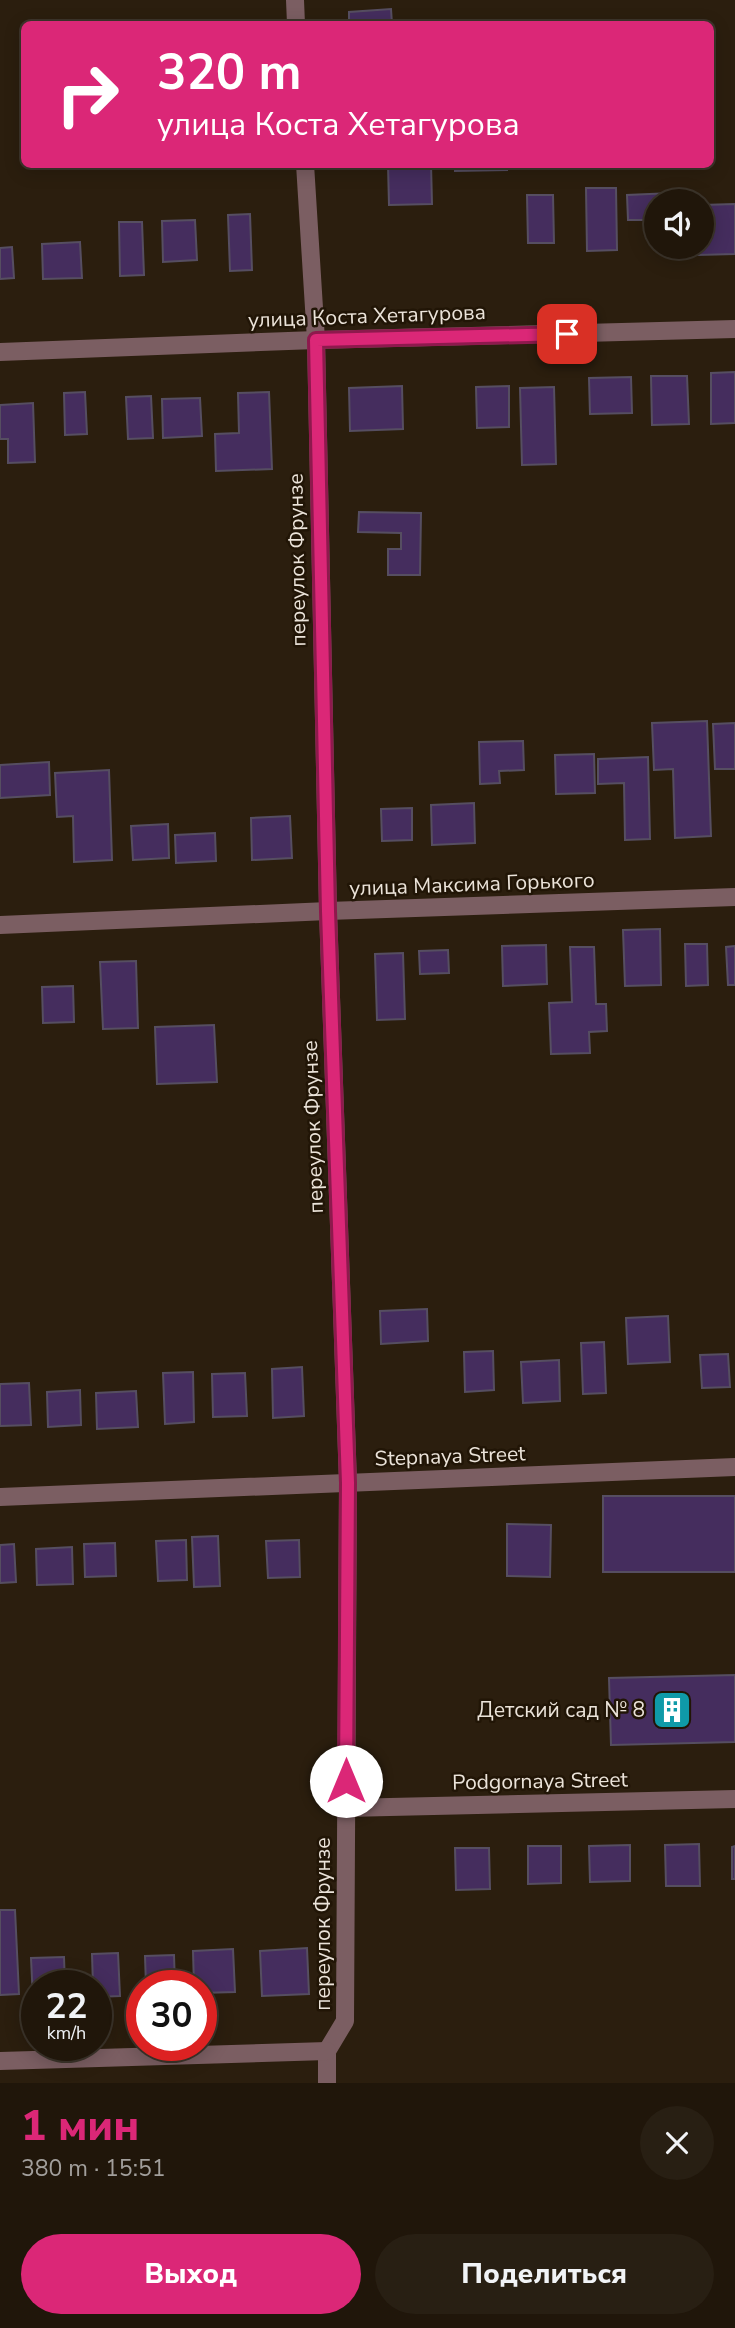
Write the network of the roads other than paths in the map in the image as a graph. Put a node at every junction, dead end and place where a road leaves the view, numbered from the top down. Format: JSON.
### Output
{"nodes":[{"id":1,"x":295,"y":0,"type":"edge"},
{"id":2,"x":296,"y":21,"type":"edge"},
{"id":3,"x":305,"y":168,"type":"edge"},
{"id":4,"x":735,"y":330,"type":"edge"},
{"id":5,"x":316,"y":340,"type":"junction"},
{"id":6,"x":0,"y":352,"type":"edge"},
{"id":7,"x":735,"y":898,"type":"edge"},
{"id":8,"x":328,"y":911,"type":"junction"},
{"id":9,"x":0,"y":925,"type":"edge"},
{"id":10,"x":735,"y":1467,"type":"edge"},
{"id":11,"x":348,"y":1483,"type":"junction"},
{"id":12,"x":0,"y":1497,"type":"edge"},
{"id":13,"x":735,"y":1799,"type":"edge"},
{"id":14,"x":346,"y":1808,"type":"junction"},
{"id":15,"x":327,"y":2051,"type":"junction"},
{"id":16,"x":0,"y":2061,"type":"edge"},
{"id":17,"x":327,"y":2083,"type":"edge"}],
"edges":[{"from":1,"to":2,"type":"street"},
{"from":3,"to":5,"type":"street","name":"переулок Фрунзе"},
{"from":4,"to":5,"type":"street","name":"улица Коста Хетагурова"},
{"from":5,"to":6,"type":"street","name":"улица Коста Хетагурова"},
{"from":5,"to":8,"type":"street","name":"переулок Фрунзе"},
{"from":7,"to":8,"type":"street","name":"улица Максима Горького"},
{"from":8,"to":9,"type":"street","name":"улица Максима Горького"},
{"from":8,"to":11,"type":"street","name":"переулок Фрунзе"},
{"from":10,"to":11,"type":"street","name":"Stepnaya Street"},
{"from":11,"to":12,"type":"street","name":"Stepnaya Street"},
{"from":11,"to":14,"type":"street","name":"переулок Фрунзе"},
{"from":13,"to":14,"type":"street","name":"Podgornaya Street"},
{"from":14,"to":15,"type":"street","name":"переулок Фрунзе"},
{"from":15,"to":16,"type":"street"},
{"from":15,"to":17,"type":"street"}]}
